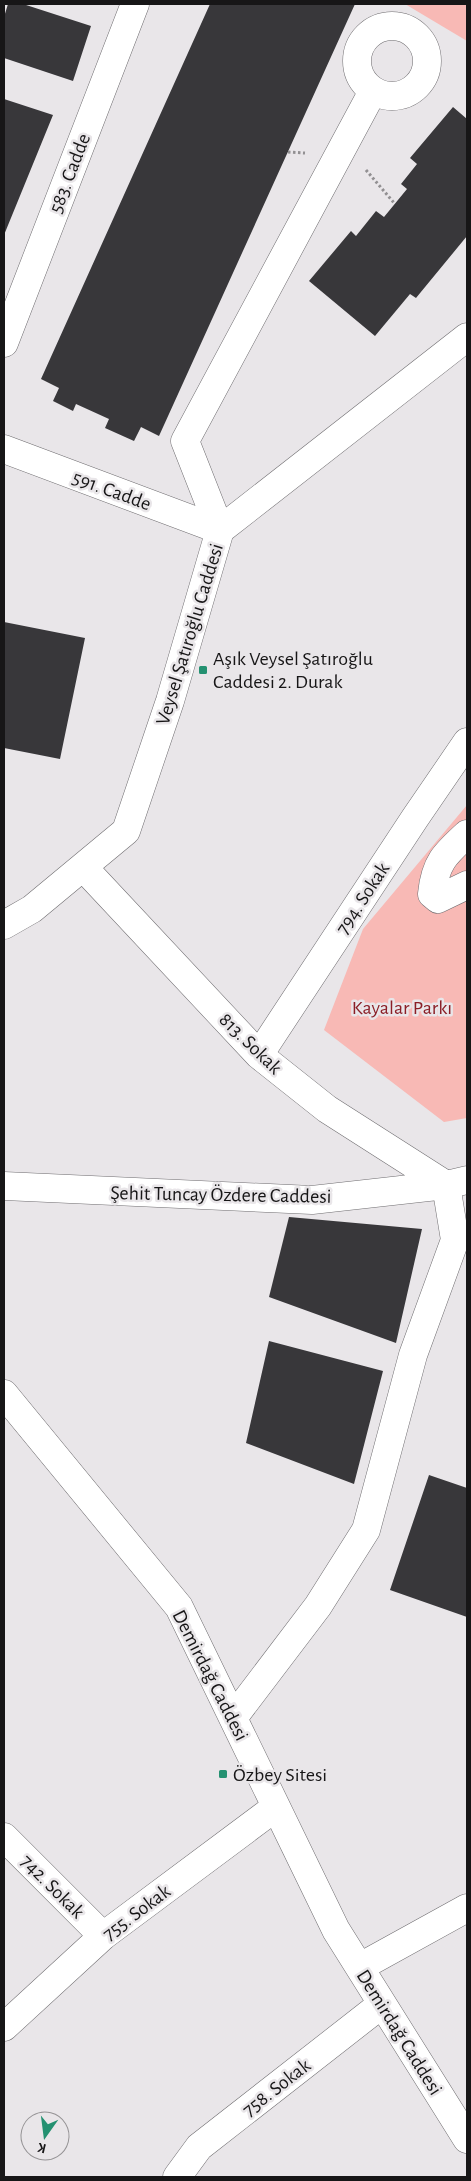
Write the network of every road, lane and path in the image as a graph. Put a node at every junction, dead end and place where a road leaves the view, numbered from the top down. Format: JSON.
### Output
{"nodes":[{"id":1,"x":127,"y":6,"type":"edge"},
{"id":2,"x":374,"y":91,"type":"dead end"},
{"id":3,"x":344,"y":145,"type":"junction"},
{"id":4,"x":395,"y":204,"type":"dead end"},
{"id":5,"x":467,"y":337,"type":"edge"},
{"id":6,"x":4,"y":343,"type":"edge"},
{"id":7,"x":4,"y":450,"type":"edge"},
{"id":8,"x":220,"y":530,"type":"junction"},
{"id":9,"x":467,"y":742,"type":"edge"},
{"id":10,"x":467,"y":834,"type":"edge"},
{"id":11,"x":83,"y":867,"type":"junction"},
{"id":12,"x":467,"y":885,"type":"edge"},
{"id":13,"x":4,"y":925,"type":"edge"},
{"id":14,"x":259,"y":1055,"type":"junction"},
{"id":15,"x":457,"y":1183,"type":"edge"},
{"id":16,"x":4,"y":1186,"type":"edge"},
{"id":17,"x":4,"y":1394,"type":"edge"},
{"id":18,"x":233,"y":1718,"type":"junction"},
{"id":19,"x":276,"y":1807,"type":"junction"},
{"id":20,"x":4,"y":1837,"type":"edge"},
{"id":21,"x":467,"y":1908,"type":"edge"},
{"id":22,"x":103,"y":1936,"type":"junction"},
{"id":23,"x":360,"y":1968,"type":"junction"},
{"id":24,"x":382,"y":2004,"type":"junction"},
{"id":25,"x":4,"y":2027,"type":"edge"},
{"id":26,"x":467,"y":2139,"type":"edge"},
{"id":27,"x":177,"y":2177,"type":"edge"}],
"edges":[{"from":1,"to":6,"type":"street","name":"583. Cadde"},
{"from":2,"to":3,"type":"street"},
{"from":3,"to":4,"type":"path"},
{"from":3,"to":8,"type":"street"},
{"from":5,"to":8,"type":"street","name":"Veysel Şatıroğlu Caddesi"},
{"from":7,"to":8,"type":"street","name":"591. Cadde"},
{"from":8,"to":11,"type":"street","name":"Veysel Şatıroğlu Caddesi"},
{"from":9,"to":14,"type":"street","name":"794. Sokak"},
{"from":10,"to":12,"type":"street"},
{"from":11,"to":13,"type":"street","name":"Veysel Şatıroğlu Caddesi"},
{"from":11,"to":14,"type":"street","name":"813. Sokak"},
{"from":14,"to":15,"type":"street","name":"813. Sokak"},
{"from":15,"to":16,"type":"street","name":"Şehit Tuncay Özdere Caddesi"},
{"from":15,"to":18,"type":"street"},
{"from":17,"to":18,"type":"street","name":"Demirdağ Caddesi"},
{"from":18,"to":19,"type":"street","name":"Demirdağ Caddesi"},
{"from":19,"to":22,"type":"street","name":"755. Sokak"},
{"from":19,"to":23,"type":"street","name":"Demirdağ Caddesi"},
{"from":20,"to":22,"type":"street","name":"742. Sokak"},
{"from":21,"to":23,"type":"street"},
{"from":22,"to":25,"type":"street","name":"755. Sokak"},
{"from":23,"to":24,"type":"street","name":"Demirdağ Caddesi"},
{"from":24,"to":26,"type":"street","name":"Demirdağ Caddesi"},
{"from":24,"to":27,"type":"street","name":"758. Sokak"}]}
